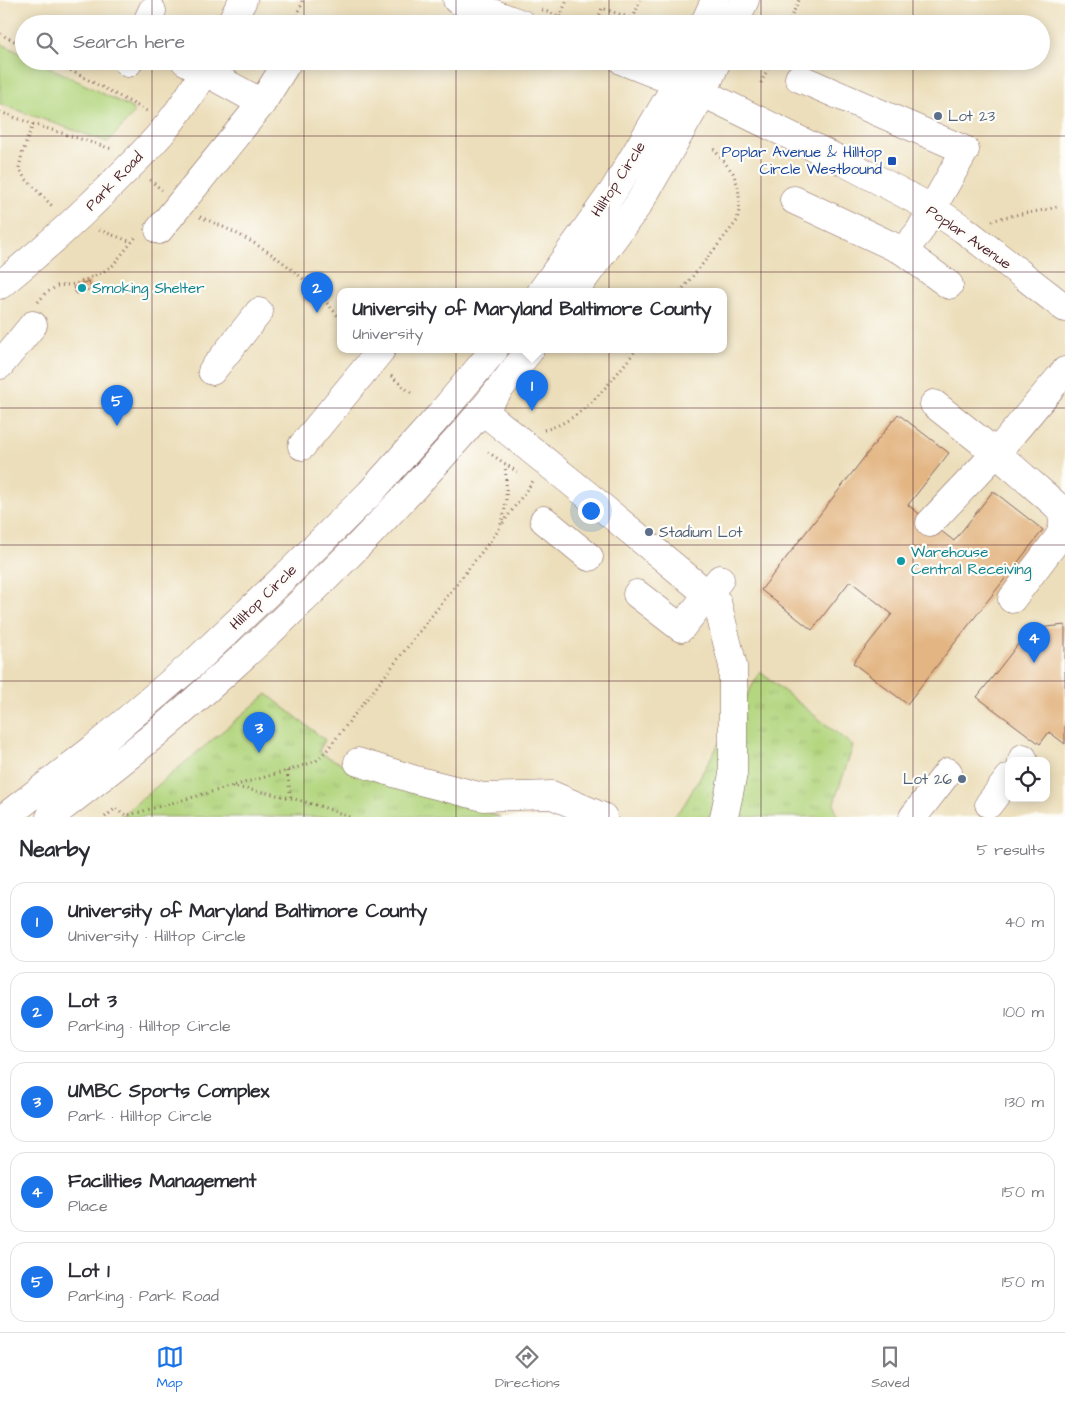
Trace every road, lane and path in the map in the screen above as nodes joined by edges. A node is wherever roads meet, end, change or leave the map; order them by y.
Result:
1 (243, 0) edge
2 (302, 0) edge
3 (457, 0) edge
4 (566, 0) edge
5 (640, 0) edge
6 (715, 0) edge
7 (744, 0) edge
8 (799, 0) edge
9 (235, 15) edge
10 (296, 15) edge
11 (528, 15) edge
12 (560, 15) edge
13 (599, 15) edge
14 (622, 15) edge
15 (634, 15) edge
16 (708, 15) edge
17 (738, 15) edge
18 (792, 15) edge
19 (0, 34) edge
20 (15, 42) edge
21 (69, 70) edge
22 (197, 70) edge
23 (208, 70) edge
24 (282, 70) edge
25 (713, 70) edge
26 (767, 70) edge
27 (683, 72) edge
28 (799, 78) dead end
29 (761, 83) dead end
30 (703, 93) junction
31 (262, 103) junction
32 (147, 111) dead end
33 (0, 112) edge
34 (33, 124) junction
35 (714, 149) dead end
36 (113, 150) dead end
37 (153, 182) dead end
38 (159, 186) dead end
39 (794, 200) dead end
40 (1060, 206) dead end
41 (55, 209) dead end
42 (933, 209) junction
43 (196, 215) dead end
44 (1002, 218) dead end
45 (94, 228) dead end
46 (149, 232) joint
47 (132, 242) junction
48 (903, 252) junction
49 (0, 285) edge
50 (950, 285) dead end
51 (544, 288) edge
52 (577, 288) edge
53 (683, 288) edge
54 (1065, 308) edge
55 (259, 312) dead end
56 (337, 315) edge
57 (34, 316) joint
58 (379, 353) edge
59 (492, 353) edge
60 (528, 353) edge
61 (634, 353) edge
62 (0, 365) edge
63 (212, 371) dead end
64 (1065, 371) edge
65 (934, 404) dead end
66 (482, 410) junction
67 (540, 431) dead end
68 (302, 446) dead end
69 (996, 453) junction
70 (506, 465) dead end
71 (533, 481) dead end
72 (544, 520) dead end
73 (930, 523) dead end
74 (498, 531) junction
75 (588, 557) dead end
76 (714, 587) junction
77 (637, 594) dead end
78 (1012, 599) dead end
79 (358, 762) dead end
80 (287, 771) junction
81 (948, 772) dead end
82 (1005, 783) edge
83 (229, 787) junction
84 (291, 798) junction
85 (989, 804) dead end
86 (6, 817) edge
87 (50, 817) edge
88 (105, 817) edge
89 (348, 817) edge
90 (603, 817) edge
91 (724, 817) edge
92 (913, 817) edge

1 - 9 street
2 - 10 path
3 - 11 street
4 - 12 path
5 - 15 path
6 - 16 street
7 - 17 street
8 - 18 path
13 - 14 path
19 - 20 path
21 - 32 path
22 - 49 street, Park Road
23 - 31 street
24 - 31 street
25 - 30 street, Hilltop Circle
26 - 29 path
27 - 30 street, Poplar Avenue
27 - 51 street, Hilltop Circle
28 - 42 street
30 - 42 street, Poplar Avenue
30 - 52 street, Hilltop Circle
31 - 46 street
33 - 34 path
34 - 36 path
34 - 41 path
35 - 53 path
37 - 38 path
39 - 48 street
40 - 44 path
42 - 48 street
42 - 54 street, Poplar Avenue
43 - 56 path
45 - 47 path
46 - 47 path
47 - 57 path
48 - 50 street
55 - 63 street
57 - 62 street
58 - 68 street
59 - 86 street, Hilltop Circle
60 - 66 street, Hilltop Circle
61 - 67 path
64 - 69 street
65 - 69 street
66 - 76 street
66 - 87 street, Hilltop Circle
69 - 73 street
69 - 78 street
70 - 74 path
71 - 74 path
72 - 75 street
74 - 80 path
76 - 77 street
76 - 91 street
79 - 90 street
80 - 83 path
80 - 84 path
81 - 92 street
82 - 85 street
83 - 84 path
83 - 88 path
84 - 89 path

